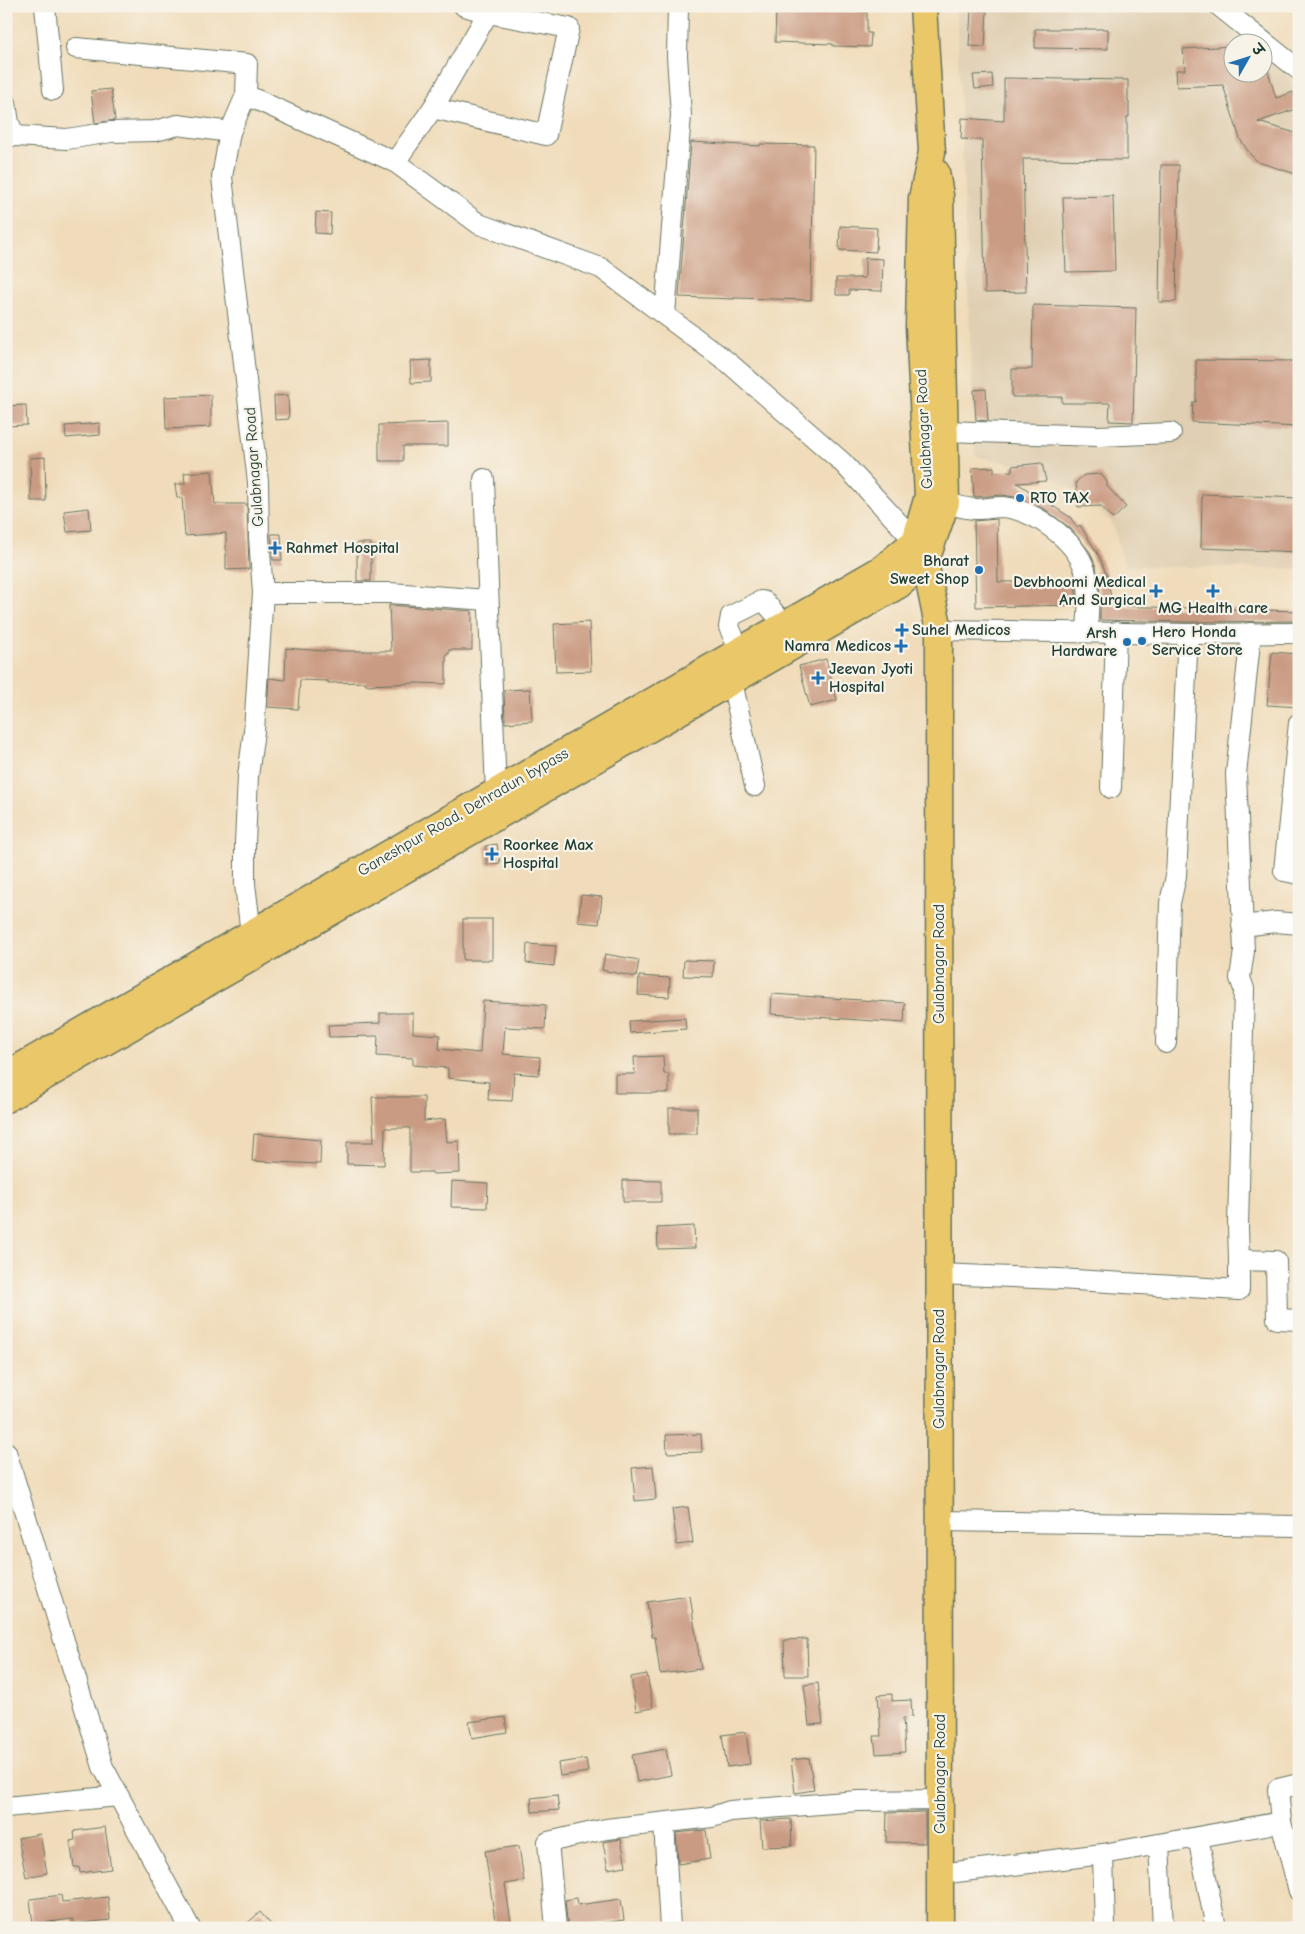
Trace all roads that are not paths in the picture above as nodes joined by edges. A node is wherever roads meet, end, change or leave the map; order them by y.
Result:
1 (45, 6) edge
2 (464, 6) edge
3 (678, 6) edge
4 (924, 6) edge
5 (1219, 6) edge
6 (488, 13) junction
7 (76, 48) dead end
8 (1299, 70) edge
9 (53, 90) dead end
10 (246, 95) junction
11 (6, 103) edge
12 (433, 108) junction
13 (230, 132) junction
14 (932, 152) junction
15 (395, 162) junction
16 (665, 315) junction
17 (944, 431) junction
18 (1171, 433) dead end
19 (484, 479) dead end
20 (946, 503) junction
21 (920, 552) junction
22 (263, 593) junction
23 (488, 600) junction
24 (785, 625) junction
25 (939, 630) junction
26 (1087, 631) junction
27 (1116, 632) junction
28 (1251, 633) junction
29 (1299, 633) edge
30 (1188, 634) junction
31 (740, 651) junction
32 (732, 682) junction
33 (1299, 723) edge
34 (755, 786) dead end
35 (1111, 788) dead end
36 (496, 793) junction
37 (1299, 874) edge
38 (1299, 924) edge
39 (1242, 926) junction
40 (251, 934) junction
41 (1166, 1043) dead end
42 (6, 1075) edge
43 (6, 1099) edge
44 (1239, 1260) junction
45 (939, 1274) junction
46 (1299, 1320) edge
47 (6, 1452) edge
48 (939, 1522) junction
49 (1299, 1526) edge
50 (1299, 1784) edge
51 (118, 1796) junction
52 (940, 1800) junction
53 (6, 1807) edge
54 (664, 1822) junction
55 (1281, 1822) junction
56 (1198, 1837) junction
57 (1160, 1844) junction
58 (1103, 1854) junction
59 (940, 1874) junction
60 (1299, 1891) edge
61 (190, 1928) edge
62 (556, 1928) edge
63 (670, 1928) edge
64 (940, 1928) edge
65 (1105, 1928) edge
66 (1163, 1928) edge
67 (1216, 1928) edge

1 - 9 street
2 - 6 street
3 - 16 street
4 - 14 main road, Gulabnagar Road
5 - 8 street
6 - 12 street
6 - 12 street
7 - 10 street, Gulabnagar Road
10 - 13 street, Gulabnagar Road
10 - 15 street
11 - 13 street
12 - 15 street
13 - 22 street, Gulabnagar Road
14 - 17 main road
14 - 21 main road, Gulabnagar Road
15 - 16 street
16 - 21 street
17 - 18 street
17 - 20 main road
19 - 23 street
20 - 21 main road
20 - 26 street
21 - 24 main road, Ganeshpur Road, Dehradun bypass
21 - 25 main road, Gulabnagar Road
21 - 32 main road
22 - 23 street
22 - 40 street, Gulabnagar Road
23 - 36 street
24 - 31 main road, Ganeshpur Road, Dehradun bypass
24 - 31 street
25 - 26 street
25 - 45 main road, Gulabnagar Road
26 - 27 street
27 - 30 street
27 - 35 street
28 - 29 street
28 - 30 street
28 - 39 street
30 - 41 street
31 - 36 main road, Ganeshpur Road, Dehradun bypass
32 - 34 street
32 - 43 main road
33 - 37 street
36 - 40 main road, Ganeshpur Road, Dehradun bypass
38 - 39 street
39 - 44 street
40 - 42 main road, Ganeshpur Road, Dehradun bypass
44 - 45 street
44 - 46 street
45 - 48 main road, Gulabnagar Road
47 - 51 street
48 - 49 street
48 - 52 main road, Gulabnagar Road
50 - 55 street
51 - 53 street
51 - 61 street
52 - 54 street
52 - 59 main road, Gulabnagar Road
54 - 62 street
54 - 63 street
55 - 56 street
55 - 60 street
56 - 57 street
56 - 67 street
57 - 58 street
57 - 66 street
58 - 59 street
58 - 65 street
59 - 64 main road, Gulabnagar Road

